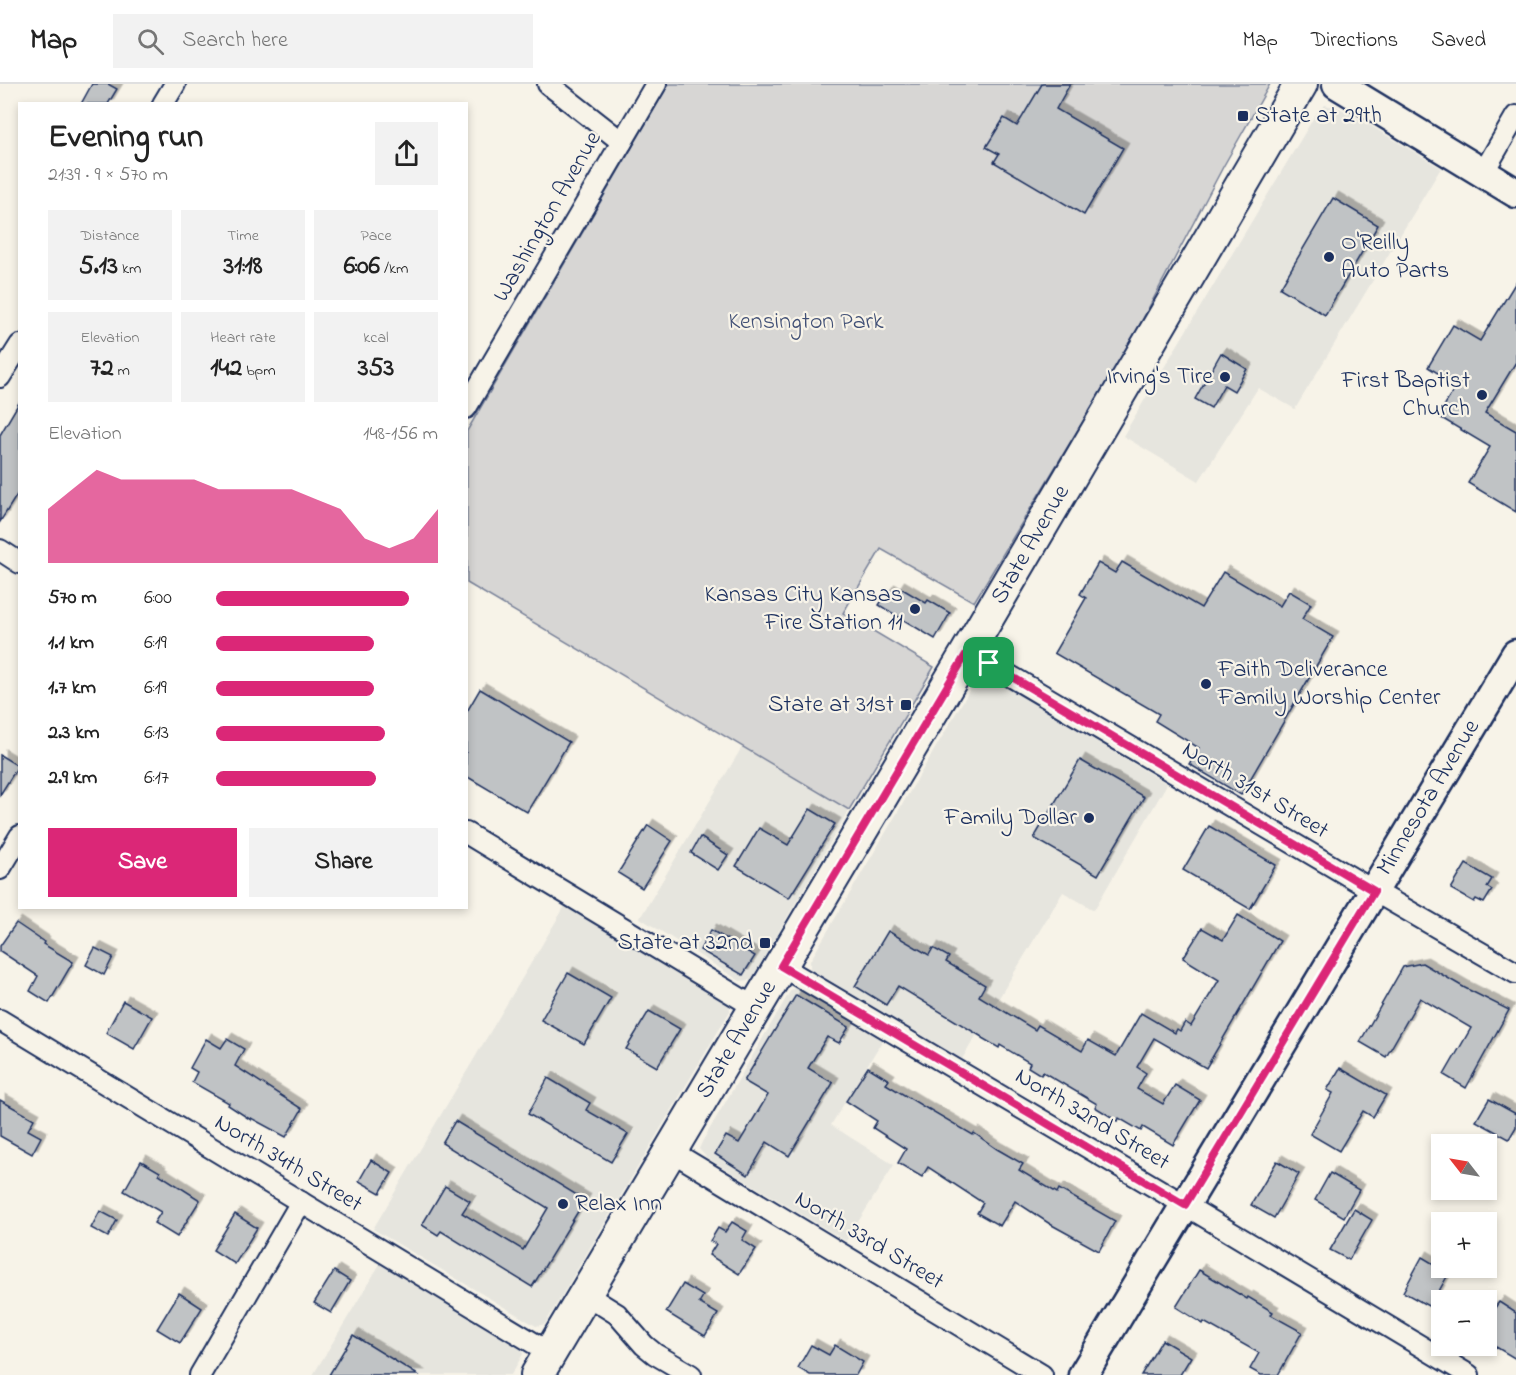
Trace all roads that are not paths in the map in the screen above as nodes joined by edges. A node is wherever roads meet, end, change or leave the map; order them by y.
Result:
1 (175, 84) edge
2 (548, 84) edge
3 (656, 84) edge
4 (1301, 84) edge
5 (1337, 84) edge
6 (164, 102) edge
7 (1516, 116) edge
8 (622, 142) junction
9 (1483, 173) junction
10 (1516, 193) edge
11 (18, 348) edge
12 (0, 377) edge
13 (468, 405) edge
14 (0, 550) edge
15 (18, 561) edge
16 (968, 651) junction
17 (1516, 654) edge
18 (468, 834) edge
19 (18, 839) edge
20 (0, 869) edge
21 (1374, 891) junction
22 (781, 966) junction
23 (1516, 973) edge
24 (756, 1008) junction
25 (0, 1020) edge
26 (671, 1150) junction
27 (301, 1202) junction
28 (1185, 1205) junction
29 (585, 1294) junction
30 (544, 1364) edge
31 (200, 1375) edge
32 (691, 1375) edge
33 (1042, 1375) edge
34 (1083, 1375) edge
35 (1469, 1375) edge

1 - 6 street
2 - 8 street
3 - 8 street, Washington Avenue
4 - 16 main road, State Avenue
5 - 9 main road
7 - 9 street
8 - 13 street, Washington Avenue
9 - 10 main road
11 - 12 street
14 - 15 street
16 - 21 street, North 31st Street
16 - 22 main road, State Avenue
17 - 21 main road, Minnesota Avenue
18 - 24 street
19 - 20 street
21 - 23 street, North 31st Street
21 - 28 main road, Minnesota Avenue
22 - 24 main road, State Avenue
22 - 28 street, North 32nd Street
24 - 26 main road, State Avenue
25 - 27 street, North 34th Street
26 - 29 main road, State Avenue
26 - 33 street, North 33rd Street
27 - 30 street, North 34th Street
27 - 31 street
28 - 34 main road, Minnesota Avenue
28 - 35 street, North 32nd Street
29 - 30 main road, State Avenue
29 - 32 street

